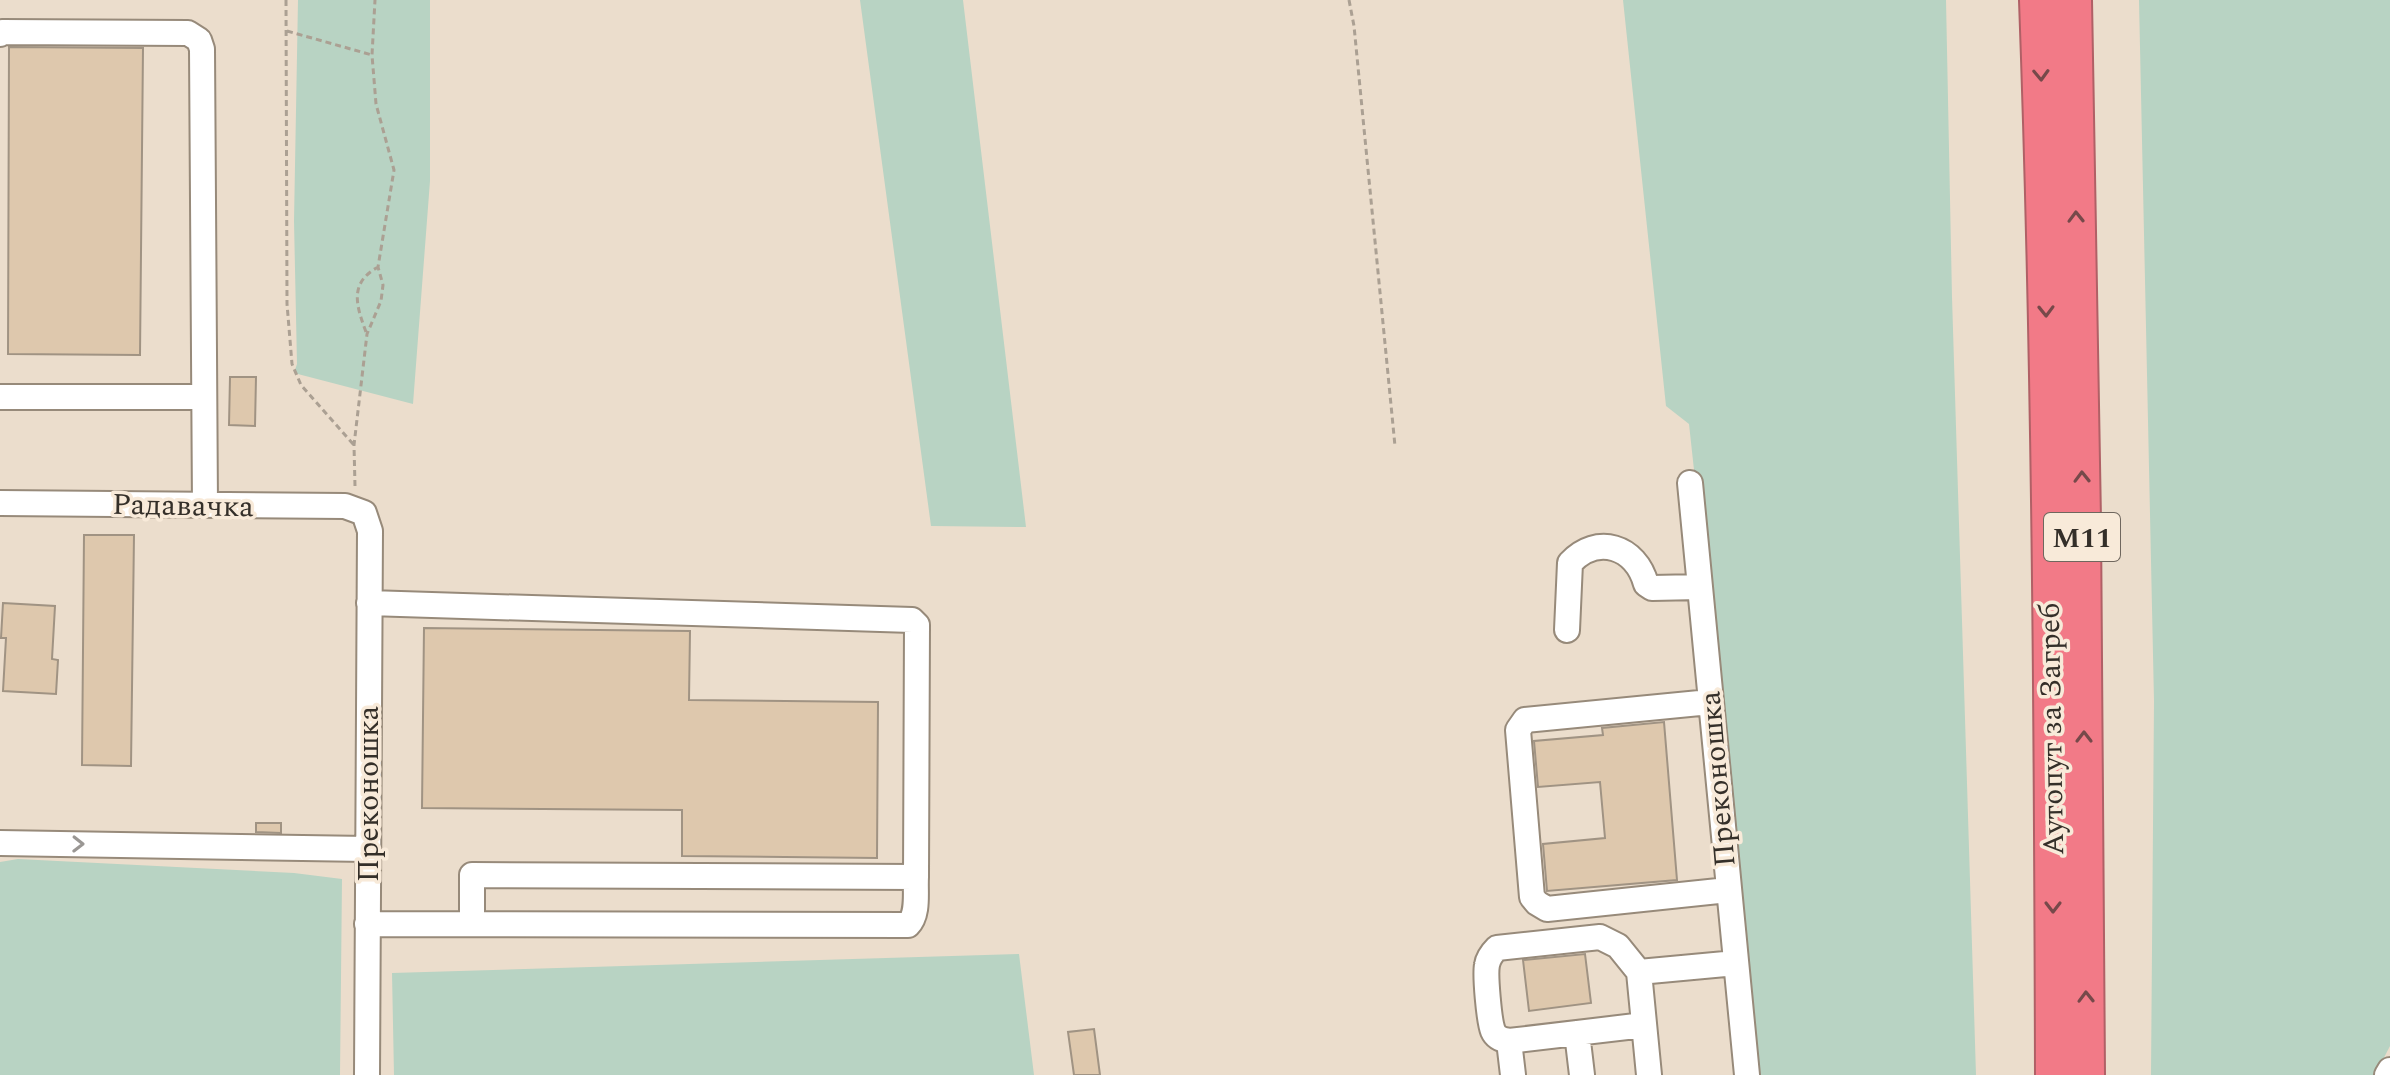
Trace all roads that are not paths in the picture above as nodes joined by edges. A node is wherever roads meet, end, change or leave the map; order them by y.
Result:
1 (2038, 0) edge
2 (2073, 0) edge
3 (0, 34) edge
4 (0, 397) edge
5 (204, 397) junction
6 (1690, 483) dead end
7 (0, 503) edge
8 (205, 505) junction
9 (360, 512) joint
10 (1699, 587) junction
11 (369, 603) junction
12 (1567, 630) dead end
13 (1710, 702) junction
14 (0, 843) edge
15 (367, 849) junction
16 (916, 877) junction
17 (1728, 890) junction
18 (367, 924) junction
19 (472, 924) junction
20 (1736, 963) junction
21 (1639, 972) junction
22 (1644, 1025) junction
23 (1577, 1033) junction
24 (1509, 1041) junction
25 (367, 1075) edge
26 (1513, 1075) edge
27 (1582, 1075) edge
28 (1649, 1075) edge
29 (1747, 1075) edge
30 (2054, 1075) edge
31 (2086, 1075) edge

1 -> 30 highway, Аутопут за Загреб / M11
31 -> 2 highway, Аутопут за Загреб / M11
3 - 5 street
4 - 5 street
5 - 8 street
6 - 10 street, Преконошка
7 - 8 street, Радавачка
8 - 9 street, Радавачка
9 - 11 street, Преконошка
10 - 12 street
10 - 13 street, Преконошка
11 - 15 street, Преконошка
11 - 16 street
13 - 17 street, Преконошка
13 - 17 street
14 -> 15 street
15 - 18 street, Преконошка
16 - 19 street
16 - 19 street
17 - 20 street, Преконошка
18 - 19 street
18 - 25 street, Преконошка
20 - 21 street
20 - 29 street, Преконошка
21 - 22 street
21 - 24 street
22 - 23 street
22 - 28 street
23 - 24 street
23 - 27 street
24 - 26 street

